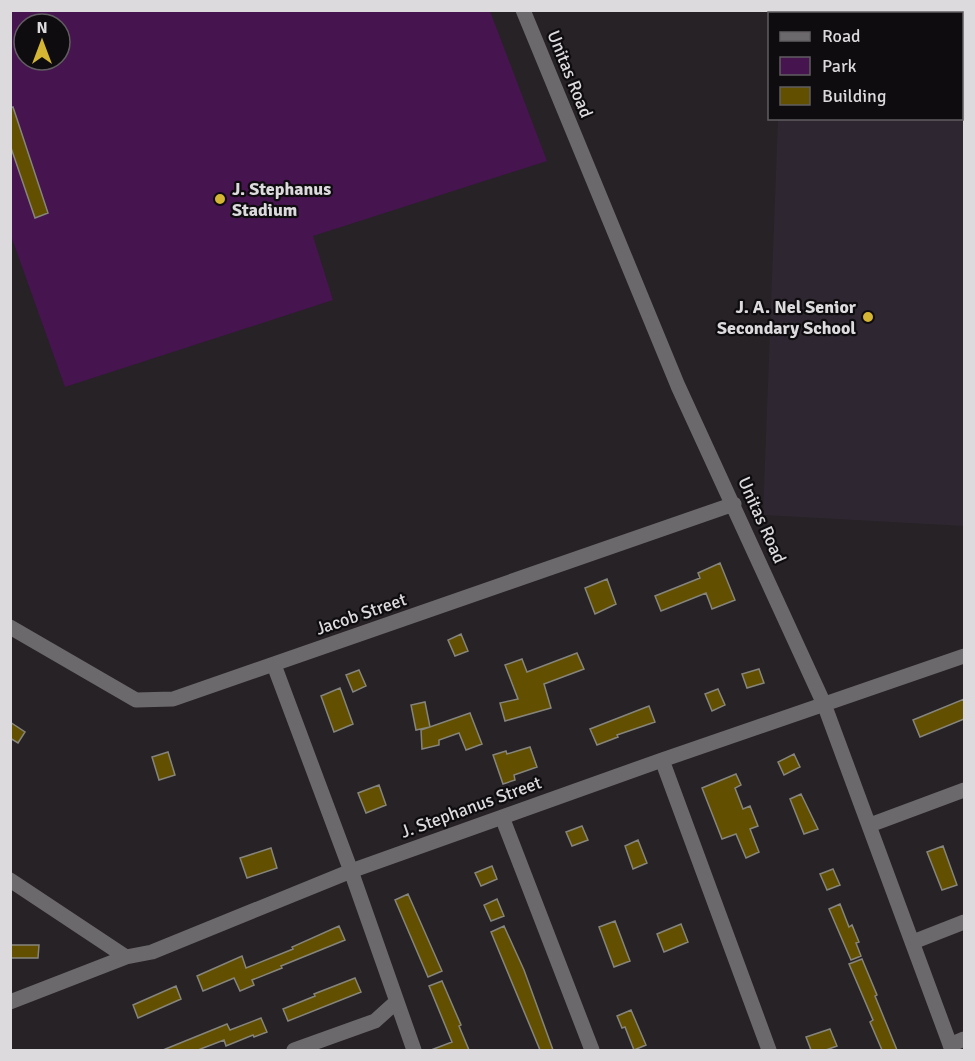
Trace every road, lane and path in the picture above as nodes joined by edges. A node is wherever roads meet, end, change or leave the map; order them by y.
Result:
1 (523, 10) edge
2 (734, 504) junction
3 (10, 627) edge
4 (964, 656) edge
5 (274, 665) junction
6 (824, 704) junction
7 (662, 760) junction
8 (964, 790) edge
9 (502, 817) junction
10 (870, 825) junction
11 (351, 871) junction
12 (10, 880) edge
13 (964, 922) edge
14 (913, 942) junction
15 (126, 957) junction
16 (10, 1002) edge
17 (396, 1002) junction
18 (956, 1045) edge
19 (294, 1050) edge
20 (414, 1050) edge
21 (592, 1050) edge
22 (769, 1050) edge

1 - 2 street, Unitas Road
2 - 5 street, Jacob Street
2 - 6 street, Unitas Road
3 - 5 street, Jacob Street
4 - 6 street, J. Stephanus Street
5 - 11 street
6 - 7 street, J. Stephanus Street
6 - 10 street, Unitas Road
7 - 9 street, J. Stephanus Street
7 - 22 street
8 - 10 street
9 - 11 street, J. Stephanus Street
9 - 21 street
10 - 14 street, Unitas Road
11 - 15 street, J. Stephanus Street
11 - 17 street
12 - 15 street
13 - 14 street
14 - 18 street, Unitas Road
15 - 16 street, J. Stephanus Street
17 - 19 street
17 - 20 street

